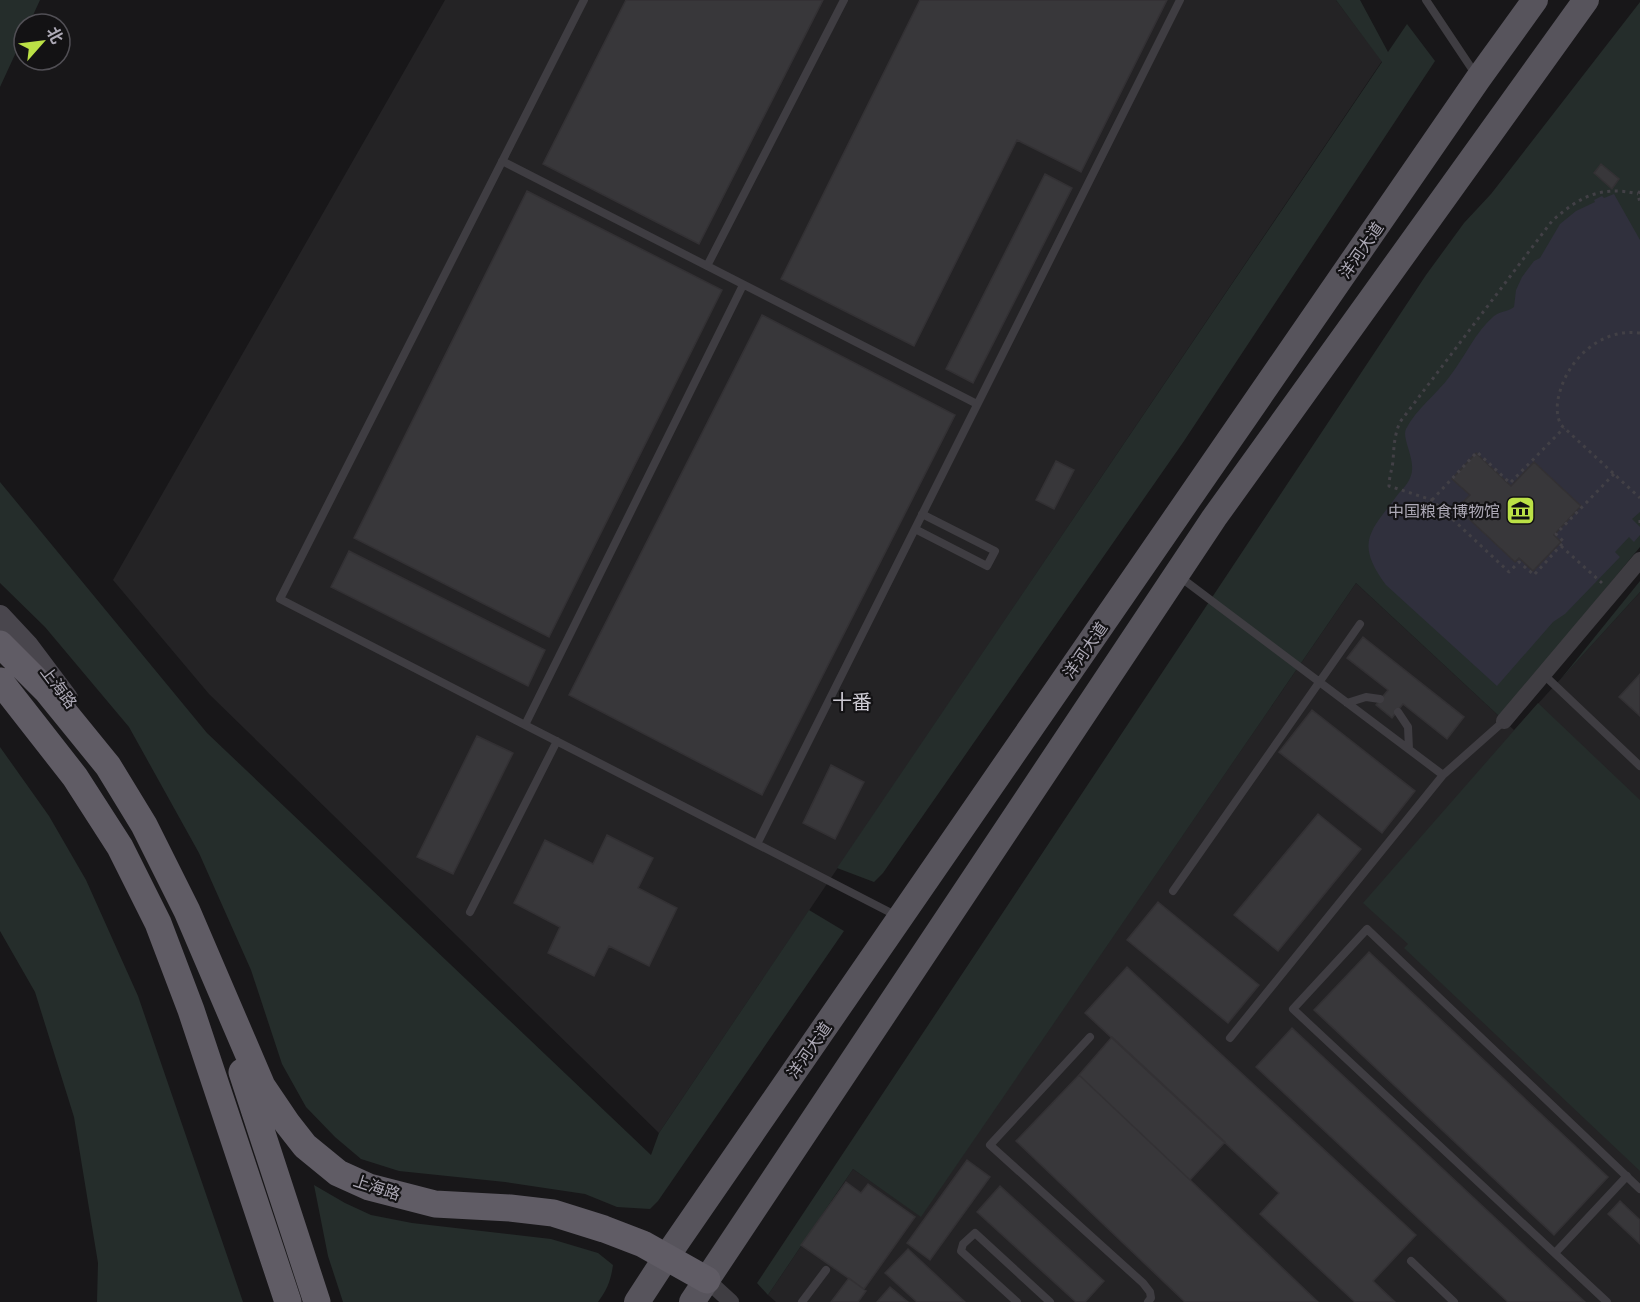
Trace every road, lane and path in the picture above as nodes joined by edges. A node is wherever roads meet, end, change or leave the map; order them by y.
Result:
1 (584, 0) edge
2 (844, 0) edge
3 (1180, 0) edge
4 (1426, 0) edge
5 (1535, 0) edge
6 (1586, 0) edge
7 (1478, 79) junction
8 (502, 161) junction
9 (1639, 192) edge
10 (1640, 203) edge
11 (707, 266) junction
12 (743, 285) junction
13 (1640, 333) edge
14 (977, 404) junction
15 (1564, 428) junction
16 (1614, 474) junction
17 (1640, 498) edge
18 (1432, 500) junction
19 (922, 514) junction
20 (915, 529) junction
21 (1561, 546) junction
22 (1640, 560) edge
23 (1177, 574) junction
24 (1603, 583) dead end
25 (0, 616) edge
26 (1360, 624) dead end
27 (0, 644) edge
28 (1543, 674) junction
29 (0, 681) edge
30 (1319, 681) junction
31 (0, 693) edge
32 (1380, 699) dead end
33 (1347, 703) junction
34 (1398, 712) dead end
35 (1503, 721) joint
36 (525, 725) junction
37 (556, 741) junction
38 (1409, 749) junction
39 (108, 766) junction
40 (1640, 766) edge
41 (1443, 775) junction
42 (75, 777) junction
43 (756, 844) junction
44 (1173, 891) dead end
45 (187, 911) junction
46 (470, 912) dead end
47 (900, 917) junction
48 (1090, 1037) dead end
49 (1230, 1038) dead end
50 (1627, 1176) junction
51 (1640, 1189) edge
52 (1555, 1253) junction
53 (667, 1256) junction
54 (1411, 1261) dead end
55 (826, 1269) dead end
56 (707, 1280) junction
57 (288, 1302) edge
58 (317, 1302) edge
59 (637, 1302) edge
60 (692, 1302) edge
61 (730, 1302) edge
62 (802, 1302) edge
63 (1017, 1302) edge
64 (1050, 1302) edge
65 (1148, 1302) edge
66 (1454, 1302) edge
67 (1607, 1302) edge

1 - 8 lane
2 - 11 lane
3 - 14 lane
4 - 7 lane
5 - 7 main road, 洋河大道
6 - 23 main road, 洋河大道
7 - 47 main road, 洋河大道
8 - 11 lane
8 - 36 lane
9 - 10 path
9 - 18 path
11 - 12 lane
12 - 14 lane
12 - 36 lane
13 - 15 path
14 - 19 lane
15 - 16 path
15 - 18 path
16 - 17 path
16 - 21 path
18 - 21 path
19 - 20 lane
19 - 20 lane
20 - 43 lane
21 - 24 path
22 - 28 street
23 - 30 lane
23 - 56 main road, 洋河大道
25 - 39 main road, 上海路
26 - 30 lane
27 - 39 highway, 上海路
28 - 35 street
28 - 40 lane
29 - 42 highway
30 - 33 lane
30 - 44 lane
31 - 42 main road
32 - 33 lane
33 - 38 lane
34 - 38 lane
35 - 41 lane
36 - 37 lane
37 - 43 lane
37 - 46 lane
38 - 41 lane
39 - 45 highway, 上海路
41 - 49 lane
42 - 57 highway
43 - 47 lane
45 - 53 highway, 上海路
45 - 58 highway, 上海路
47 - 53 main road, 洋河大道
48 - 65 lane
50 - 51 lane
50 - 52 lane
50 - 52 lane
52 - 67 lane
53 - 56 highway, 上海路
53 - 59 main road, 洋河大道
54 - 66 lane
55 - 62 lane
56 - 60 main road, 洋河大道
56 - 61 street
63 - 64 lane

